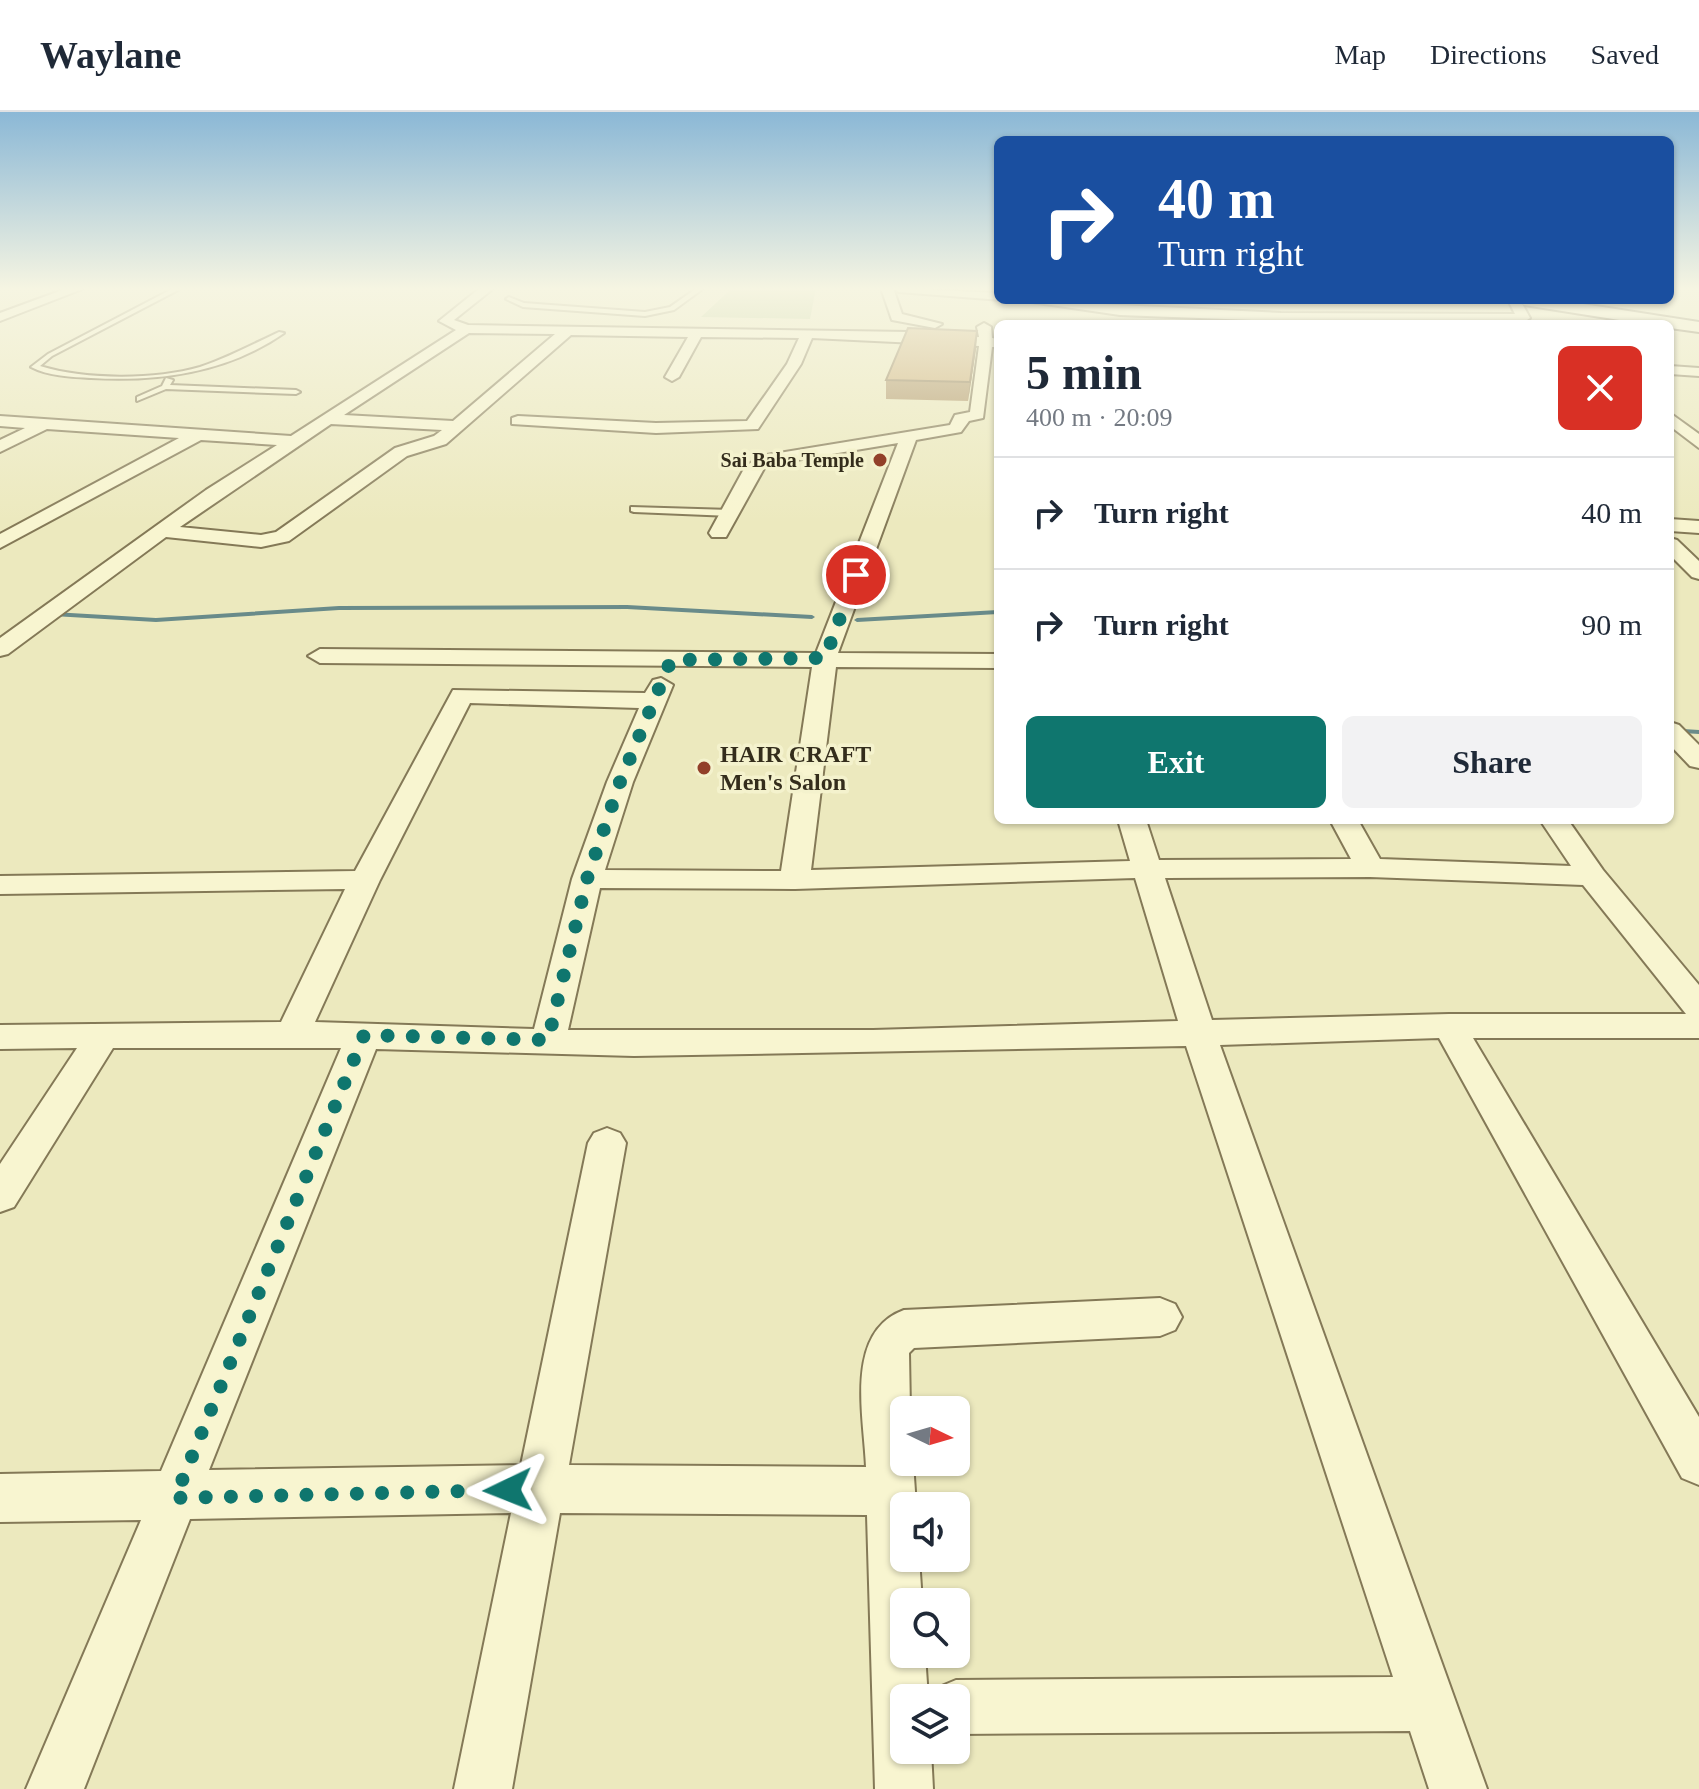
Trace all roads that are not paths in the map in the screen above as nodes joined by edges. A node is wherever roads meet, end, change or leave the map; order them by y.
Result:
1 (36, 366) edge
2 (212, 366) edge
3 (409, 366) edge
4 (526, 366) edge
5 (678, 366) edge
6 (792, 366) edge
7 (986, 366) edge
8 (1674, 370) edge
9 (1699, 372) edge
10 (672, 377) dead end
11 (169, 378) junction
12 (165, 387) junction
13 (296, 392) dead end
14 (140, 399) dead end
15 (329, 419) junction
16 (0, 421) edge
17 (518, 421) dead end
18 (1674, 421) edge
19 (44, 424) junction
20 (456, 426) junction
21 (199, 434) junction
22 (909, 436) junction
23 (296, 441) junction
24 (1699, 443) edge
25 (0, 447) edge
26 (634, 509) dead end
27 (729, 513) junction
28 (1674, 525) edge
29 (1699, 527) edge
30 (165, 531) junction
31 (719, 533) dead end
32 (0, 542) edge
33 (1674, 548) edge
34 (1699, 573) edge
35 (38, 619) junction
36 (0, 620) edge
37 (0, 649) edge
38 (320, 656) dead end
39 (825, 658) junction
40 (671, 660) junction
41 (994, 661) edge
42 (654, 701) junction
43 (1674, 734) edge
44 (1699, 760) edge
45 (1133, 824) edge
46 (1346, 824) edge
47 (1557, 824) edge
48 (1370, 868) junction
49 (1148, 869) junction
50 (1592, 876) junction
51 (587, 879) junction
52 (365, 880) junction
53 (795, 880) junction
54 (0, 885) edge
55 (1699, 1007) edge
56 (1449, 1026) junction
57 (1699, 1026) edge
58 (1198, 1031) junction
59 (292, 1034) junction
60 (104, 1035) junction
61 (364, 1035) junction
62 (0, 1037) edge
63 (548, 1040) junction
64 (607, 1143) dead end
65 (0, 1196) edge
66 (1160, 1317) dead end
67 (1699, 1462) edge
68 (539, 1489) junction
69 (889, 1491) junction
70 (0, 1498) edge
71 (175, 1498) junction
72 (901, 1684) edge
73 (1429, 1704) junction
74 (970, 1707) edge
75 (903, 1764) edge
76 (55, 1789) edge
77 (483, 1789) edge
78 (904, 1789) edge
79 (1458, 1789) edge

1 - 11 lane
2 - 11 lane
3 - 15 street
4 - 20 street
5 - 10 street
6 - 17 street
7 - 22 street
8 - 9 street
11 - 12 lane
12 - 13 lane
12 - 14 lane
15 - 20 street
15 - 23 street
16 - 19 street
18 - 24 street
19 - 21 street
19 - 25 street
20 - 30 street
21 - 23 street
21 - 32 street
22 - 27 street
22 - 39 street
23 - 30 street
26 - 27 lane
27 - 31 street
28 - 29 street
30 - 35 street
33 - 34 street
35 - 36 street
35 - 37 street
38 - 40 street
39 - 40 street
39 - 41 street
39 - 53 street
40 - 42 street
42 - 51 street
42 - 52 street
43 - 44 street
45 - 49 street
46 - 48 street
47 - 50 street
48 - 49 street
48 - 50 street
49 - 53 street
49 - 58 street
50 - 55 street
51 - 53 street
51 - 63 street
52 - 54 street
52 - 59 street
56 - 57 street
56 - 58 street
56 - 67 street
58 - 63 street
58 - 73 street
59 - 60 street
59 - 61 street
60 - 62 street
60 - 65 street
61 - 63 street
61 - 71 street
64 - 68 street
66 - 69 street
68 - 69 street
68 - 71 street
68 - 77 street
69 - 72 street
70 - 71 street
71 - 76 street
73 - 74 street
73 - 79 street
75 - 78 street

